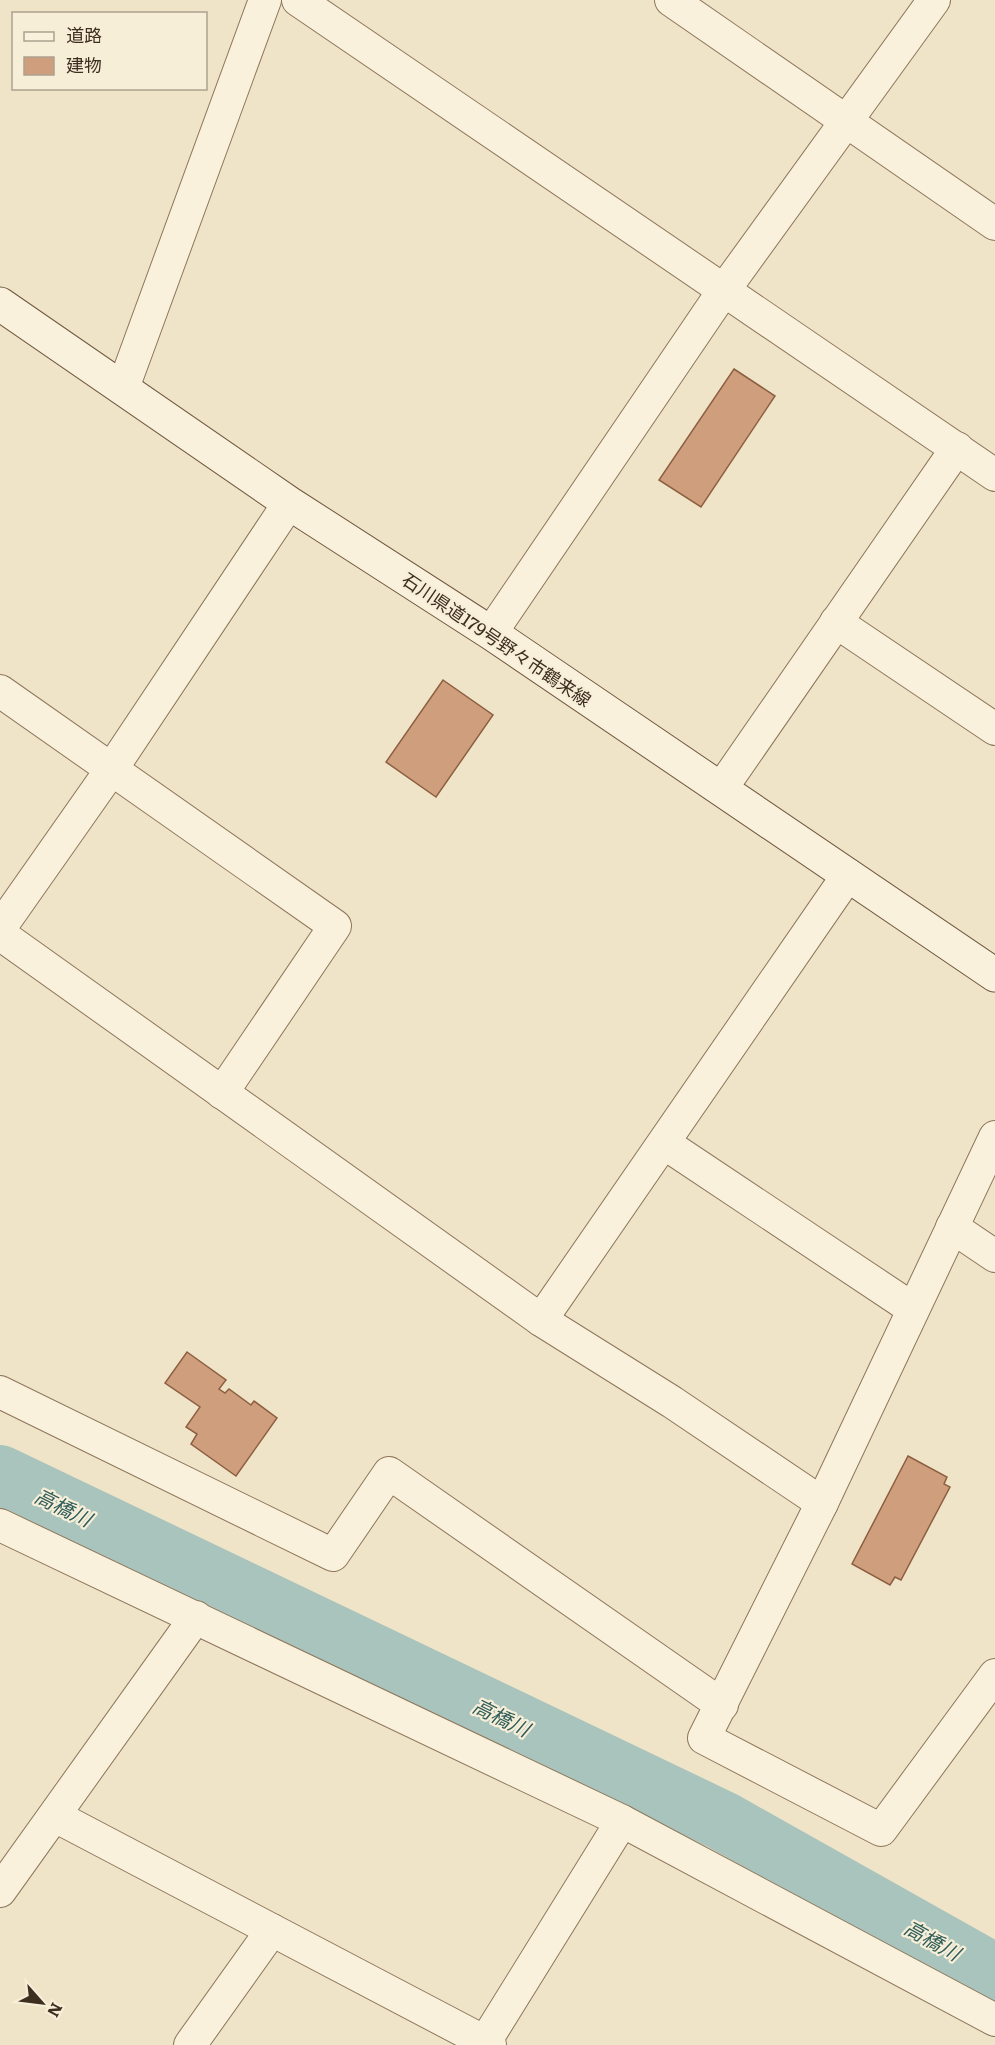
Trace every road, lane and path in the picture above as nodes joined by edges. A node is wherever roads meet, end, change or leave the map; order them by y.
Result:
1 (265, 0) edge
2 (298, 0) edge
3 (671, 0) edge
4 (934, 0) edge
5 (846, 122) junction
6 (995, 224) edge
7 (724, 290) junction
8 (0, 304) edge
9 (123, 388) junction
10 (957, 448) junction
11 (995, 475) edge
12 (289, 503) junction
13 (836, 622) junction
14 (490, 633) junction
15 (0, 691) edge
16 (995, 729) edge
17 (111, 770) junction
18 (721, 789) junction
19 (848, 875) junction
20 (0, 928) edge
21 (0, 934) edge
22 (995, 975) edge
23 (222, 1093) junction
24 (995, 1137) edge
25 (664, 1143) junction
26 (952, 1227) junction
27 (995, 1256) edge
28 (913, 1309) junction
29 (541, 1320) junction
30 (0, 1392) edge
31 (822, 1503) junction
32 (2, 1531) edge
33 (196, 1617) junction
34 (995, 1675) edge
35 (722, 1705) junction
36 (54, 1816) junction
37 (622, 1821) junction
38 (0, 1892) edge
39 (272, 1930) junction
40 (995, 2020) edge
41 (488, 2044) edge
42 (190, 2045) edge

1 - 9 street
2 - 7 street
3 - 5 street
4 - 5 street
5 - 6 street
5 - 7 street
7 - 10 street
7 - 14 street
8 - 9 main road, 石川県道179号野々市鶴来線
9 - 12 main road, 石川県道179号野々市鶴来線
10 - 11 street
10 - 13 street
12 - 14 main road, 石川県道179号野々市鶴来線
12 - 17 street
13 - 16 street
13 - 18 street
14 - 18 main road, 石川県道179号野々市鶴来線
15 - 17 street
17 - 20 street
17 - 23 street
18 - 19 main road, 石川県道179号野々市鶴来線
19 - 22 main road, 石川県道179号野々市鶴来線
19 - 25 street
21 - 23 street
23 - 29 street
24 - 26 street
25 - 28 street
25 - 29 street
26 - 27 street
26 - 28 street
28 - 31 street
29 - 31 street
30 - 35 street
31 - 35 street
32 - 33 street
33 - 36 street
33 - 37 street
34 - 35 street
36 - 38 street
36 - 39 street
37 - 40 street
37 - 41 street
39 - 41 street
39 - 42 street

